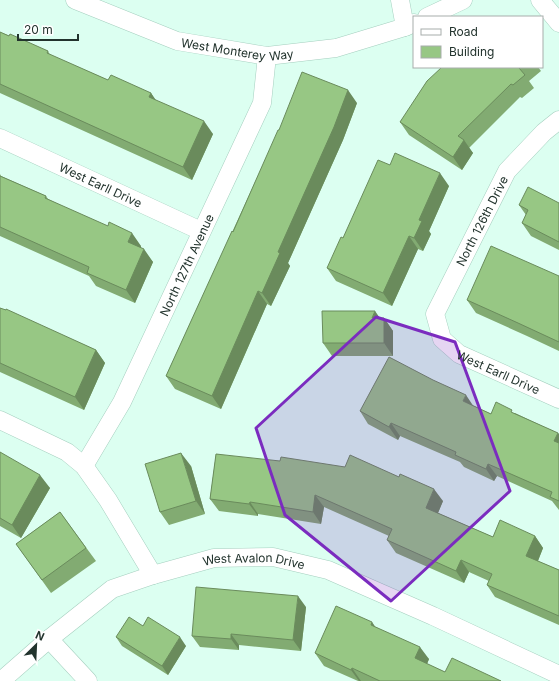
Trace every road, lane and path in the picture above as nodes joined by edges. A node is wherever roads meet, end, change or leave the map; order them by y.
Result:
1 (400, 0) edge
2 (463, 0) edge
3 (540, 0) edge
4 (84, 2) edge
5 (429, 16) edge
6 (559, 23) edge
7 (409, 25) edge
8 (266, 56) junction
9 (559, 120) edge
10 (0, 138) edge
11 (201, 231) junction
12 (442, 339) joint
13 (559, 400) edge
14 (0, 420) edge
15 (84, 466) junction
16 (153, 575) junction
17 (49, 639) junction
18 (559, 674) edge
19 (1, 681) edge
20 (88, 681) edge

1 - 7 street
2 - 5 street
3 - 6 street
4 - 8 street, West Monterey Way
7 - 8 street, West Monterey Way
8 - 11 street, North 127th Avenue
9 - 12 street, North 126th Drive
10 - 11 street, West Earll Drive
11 - 15 street, North 127th Avenue
12 - 13 street, West Earll Drive
14 - 15 street
15 - 16 street
16 - 17 street
16 - 18 street, West Avalon Drive
17 - 19 street
17 - 20 street

